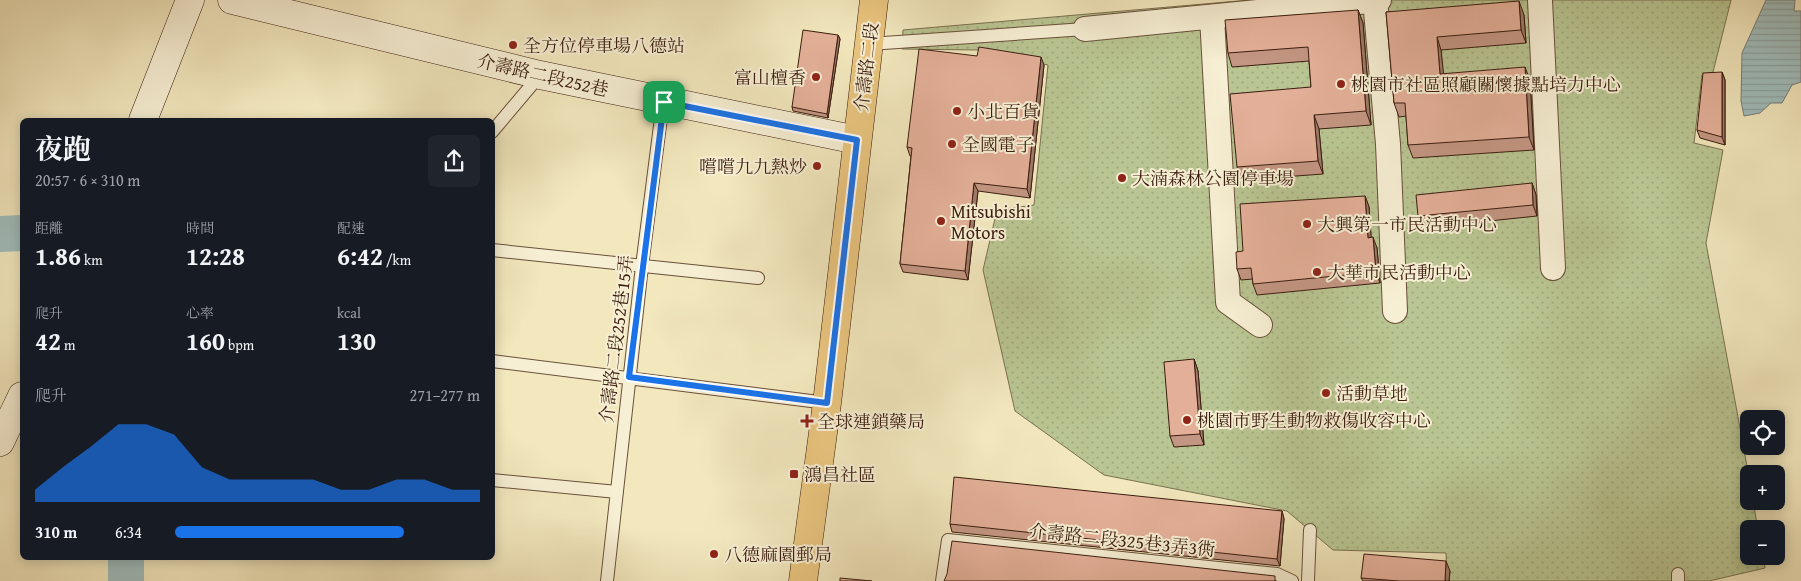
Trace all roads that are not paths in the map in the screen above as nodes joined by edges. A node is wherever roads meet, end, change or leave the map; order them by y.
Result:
1 (190, 0) edge
2 (232, 0) edge
3 (874, 0) edge
4 (1375, 0) edge
5 (1379, 0) edge
6 (1540, 0) edge
7 (1212, 17) junction
8 (1085, 29) joint
9 (869, 44) junction
10 (540, 75) junction
11 (664, 102) junction
12 (144, 118) edge
13 (495, 128) edge
14 (857, 140) junction
15 (495, 250) edge
16 (642, 266) junction
17 (1553, 268) dead end
18 (758, 278) dead end
19 (1395, 311) dead end
20 (1260, 325) dead end
21 (495, 361) edge
22 (629, 377) junction
23 (20, 400) edge
24 (827, 403) junction
25 (0, 442) edge
26 (495, 480) edge
27 (617, 492) junction
28 (1310, 530) dead end
29 (607, 581) edge
30 (803, 581) edge
31 (942, 581) edge
32 (1292, 581) edge
33 (1308, 581) edge

1 - 12 street
2 - 10 street, 介壽路二段252巷
3 - 9 main road, 介壽路二段
4 - 5 street
4 - 7 street
4 - 19 street
6 - 17 street
7 - 8 street
7 - 20 street
8 - 9 lane
9 - 14 main road, 介壽路二段
10 - 11 street, 介壽路二段252巷
10 - 13 lane
11 - 14 street, 介壽路二段252巷
11 - 16 lane, 介壽路二段252巷15弄
14 - 24 main road, 介壽路二段
15 - 16 lane
16 - 18 lane
16 - 22 lane, 介壽路二段252巷15弄
21 - 22 lane
22 - 24 lane
22 - 27 lane, 介壽路二段252巷15弄
23 - 25 street
24 - 30 main road, 介壽路二段
26 - 27 lane
27 - 29 lane, 介壽路二段252巷15弄
28 - 33 lane
31 - 32 lane, 介壽路二段325巷3弄3衖

